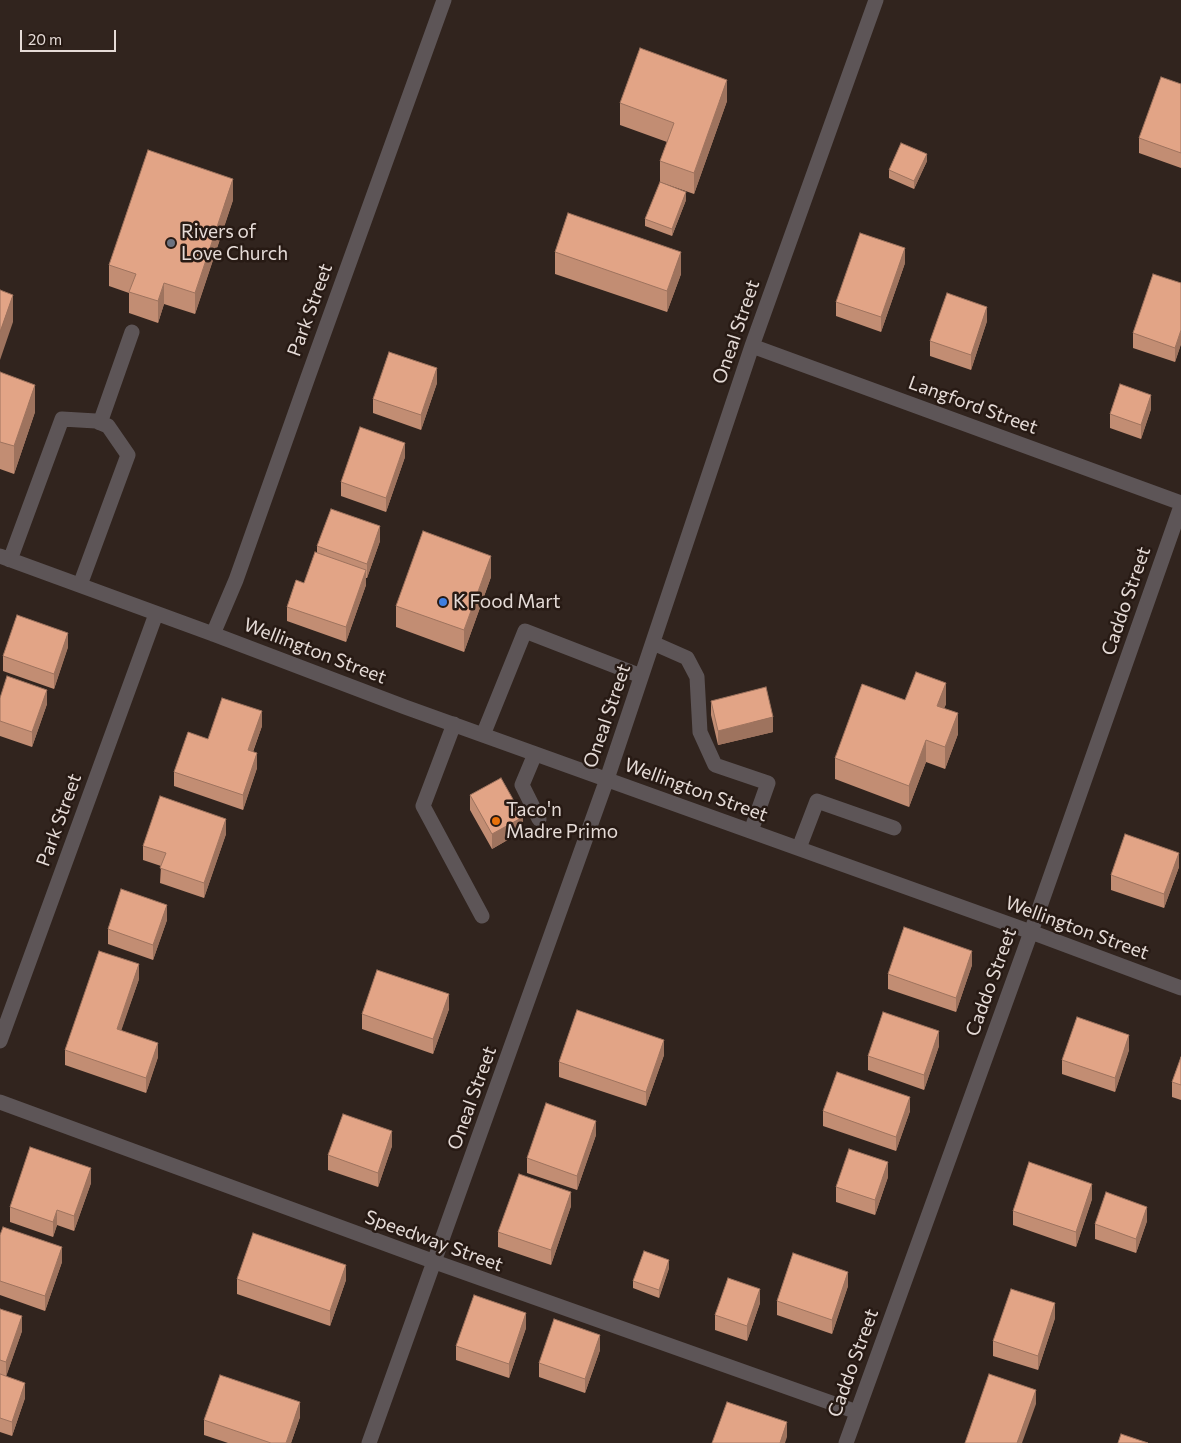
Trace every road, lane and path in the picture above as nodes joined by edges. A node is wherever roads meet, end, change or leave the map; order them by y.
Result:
1 (444, 0) edge
2 (876, 0) edge
3 (132, 332) dead end
4 (752, 346) junction
5 (100, 423) junction
6 (1181, 504) edge
7 (5, 558) edge
8 (80, 585) junction
9 (156, 614) junction
10 (213, 634) junction
11 (653, 643) junction
12 (641, 676) junction
13 (454, 724) junction
14 (483, 735) junction
15 (535, 754) junction
16 (607, 779) junction
17 (539, 819) dead end
18 (894, 828) dead end
19 (751, 831) junction
20 (799, 848) junction
21 (482, 916) dead end
22 (1031, 932) junction
23 (1181, 988) edge
24 (0, 1041) edge
25 (0, 1102) edge
26 (434, 1262) junction
27 (857, 1412) junction
28 (369, 1443) edge
29 (846, 1443) edge

1 - 10 street, Park Street
2 - 4 street, Oneal Street
3 - 5 street
4 - 6 street, Langford Street
4 - 11 street, Oneal Street
5 - 7 street
5 - 8 street
6 - 22 street, Caddo Street
7 - 8 street, Wellington Street
8 - 9 street, Wellington Street
9 - 10 street, Wellington Street
9 - 24 street, Park Street
10 - 13 street, Wellington Street
11 - 12 street, Oneal Street
11 - 19 street
12 - 14 street
12 - 16 street, Oneal Street
13 - 14 street, Wellington Street
13 - 21 street
14 - 15 street, Wellington Street
15 - 16 street, Wellington Street
15 - 17 street
16 - 19 street, Wellington Street
16 - 26 street, Oneal Street
18 - 20 street
19 - 20 street, Wellington Street
20 - 22 street, Wellington Street
22 - 23 street, Wellington Street
22 - 27 street, Caddo Street
25 - 26 street, Speedway Street
26 - 27 street, Speedway Street
26 - 28 street, Oneal Street
27 - 29 street, Caddo Street

